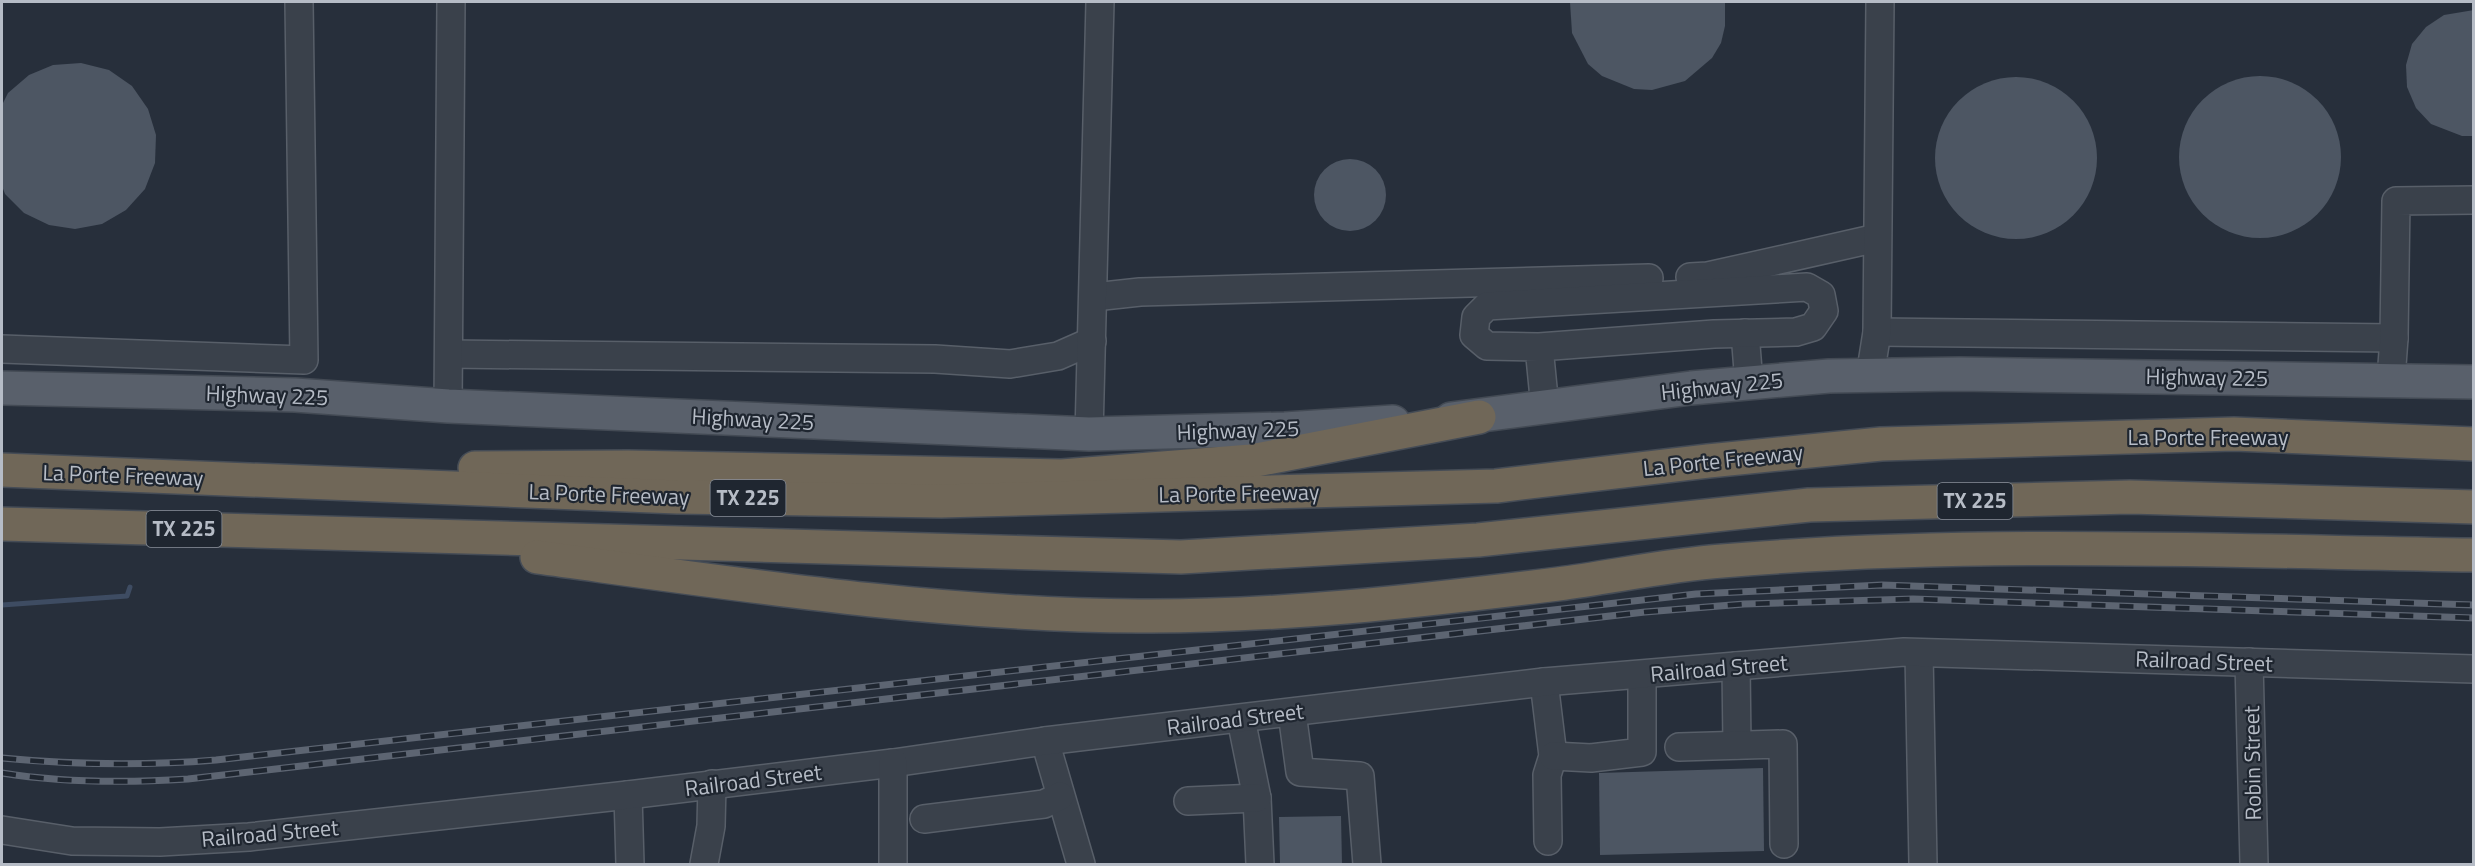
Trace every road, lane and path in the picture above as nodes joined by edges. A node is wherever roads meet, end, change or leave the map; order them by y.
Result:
1 (299, 2) edge
2 (451, 2) edge
3 (1100, 2) edge
4 (1880, 2) edge
5 (2474, 200) edge
6 (1877, 238) junction
7 (1094, 297) junction
8 (1877, 332) junction
9 (1745, 333) junction
10 (2394, 338) junction
11 (1092, 341) junction
12 (1539, 347) junction
13 (2, 349) edge
14 (449, 354) junction
15 (1870, 376) junction
16 (2391, 379) junction
17 (2474, 382) edge
18 (1749, 383) junction
19 (2, 388) edge
20 (448, 406) junction
21 (1545, 408) junction
22 (1479, 417) junction
23 (1089, 434) junction
24 (2474, 444) edge
25 (2, 470) edge
26 (2474, 507) edge
27 (2, 524) edge
28 (366, 534) junction
29 (2474, 555) edge
30 (1919, 653) junction
31 (2249, 662) junction
32 (1736, 666) junction
33 (2474, 669) edge
34 (1642, 675) junction
35 (1544, 682) junction
36 (1292, 713) junction
37 (1241, 719) junction
38 (1045, 741) junction
39 (1737, 745) junction
40 (1679, 747) dead end
41 (1553, 756) junction
42 (893, 763) junction
43 (712, 784) junction
44 (628, 795) junction
45 (1060, 796) junction
46 (1257, 798) junction
47 (1188, 801) dead end
48 (924, 819) dead end
49 (2, 830) edge
50 (1548, 842) dead end
51 (1784, 844) dead end
52 (201, 852) edge
53 (630, 864) edge
54 (704, 864) edge
55 (892, 864) edge
56 (1081, 864) edge
57 (1260, 864) edge
58 (1367, 864) edge
59 (1923, 864) edge
60 (2254, 864) edge

1 - 13 street
2 - 14 street
3 - 7 street
4 - 6 street
5 - 10 street
6 - 7 street
6 - 8 street
7 - 11 street
8 - 10 street
8 - 15 street
9 - 12 street
9 - 12 street
9 - 18 street
10 - 16 street
11 - 14 street
11 - 23 street
12 - 21 street
14 - 20 street
15 - 16 main road, Highway 225
15 - 18 main road, Highway 225
16 - 17 main road, Highway 225
18 - 21 main road, Highway 225
19 - 20 main road, Highway 225
20 - 23 main road, Highway 225
21 - 22 main road, Highway 225
22 - 23 main road, Highway 225
22 - 25 highway
24 - 25 highway, La Porte Freeway / TX 225
26 - 28 highway, La Porte Freeway / TX 225
27 - 28 highway, La Porte Freeway / TX 225
28 - 29 highway
30 - 31 street, Railroad Street
30 - 32 street, Railroad Street
30 - 59 street
31 - 33 street, Railroad Street
31 - 60 street, Robin Street
32 - 34 street, Railroad Street
32 - 39 street
34 - 35 street, Railroad Street
34 - 41 street
35 - 36 street, Railroad Street
35 - 41 street
36 - 37 street, Railroad Street
36 - 58 street
37 - 38 street, Railroad Street
37 - 46 street
38 - 42 street, Railroad Street
38 - 45 street
39 - 40 street
39 - 51 street
41 - 50 street
42 - 43 street, Railroad Street
42 - 55 street
43 - 44 street, Railroad Street
43 - 54 street
44 - 52 street, Railroad Street
44 - 53 street
45 - 48 street
45 - 56 street
46 - 47 street
46 - 57 street
49 - 52 street, Railroad Street

